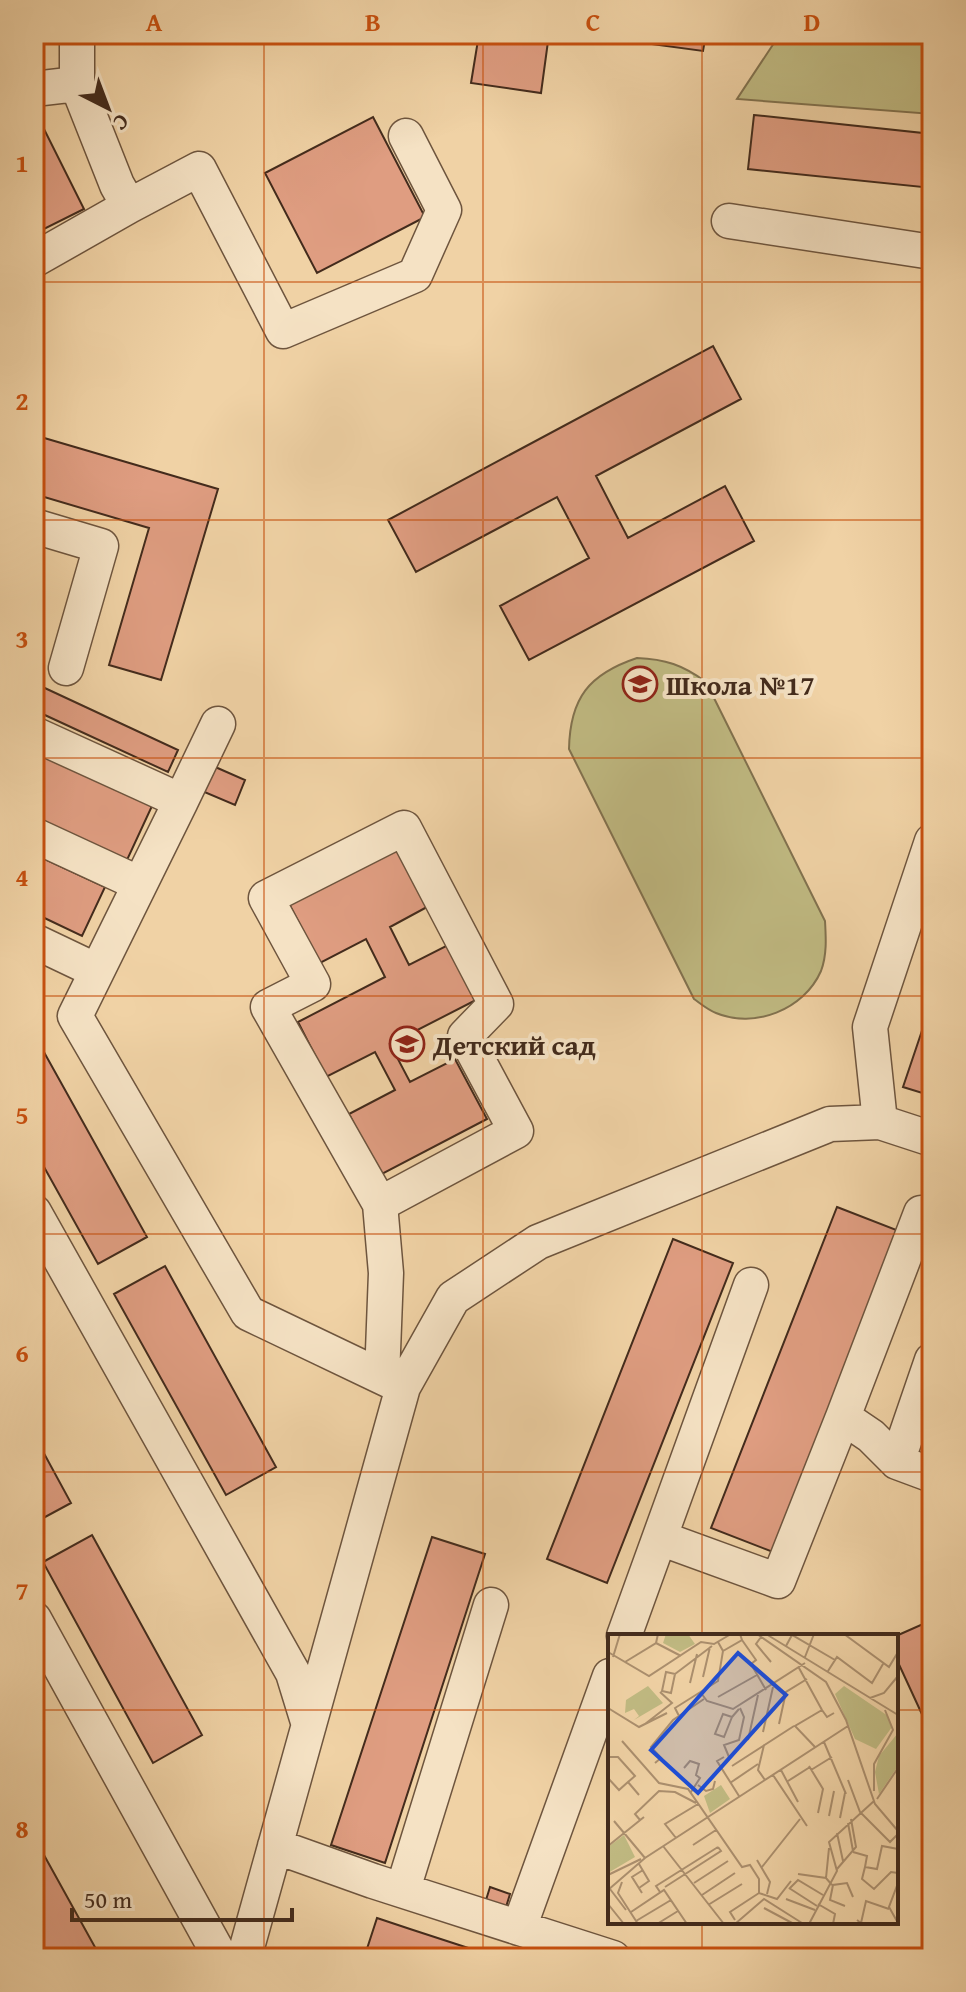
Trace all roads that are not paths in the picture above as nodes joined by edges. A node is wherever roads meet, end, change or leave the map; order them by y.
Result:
1 (77, 34) edge
2 (77, 84) junction
3 (34, 89) edge
4 (406, 136) dead end
5 (129, 206) junction
6 (729, 221) dead end
7 (932, 252) edge
8 (34, 260) edge
9 (34, 526) edge
10 (66, 668) dead end
11 (218, 724) dead end
12 (34, 734) edge
13 (181, 801) junction
14 (34, 835) edge
15 (932, 841) edge
16 (140, 884) junction
17 (34, 941) edge
18 (97, 971) junction
19 (880, 1122) junction
20 (932, 1139) edge
21 (380, 1204) junction
22 (34, 1212) edge
23 (921, 1213) dead end
24 (751, 1285) dead end
25 (932, 1360) edge
26 (393, 1382) junction
27 (843, 1417) junction
28 (897, 1462) junction
29 (932, 1475) edge
30 (660, 1538) junction
31 (491, 1605) dead end
32 (34, 1619) edge
33 (625, 1634) edge
34 (608, 1682) edge
35 (309, 1725) junction
36 (275, 1846) junction
37 (403, 1889) junction
38 (519, 1928) junction
39 (221, 1958) edge
40 (244, 1958) edge
41 (613, 1958) edge

1 - 2 street
2 - 3 street
2 - 5 street
4 - 5 street
5 - 8 street
6 - 7 street
9 - 10 street
11 - 13 street
12 - 13 street
13 - 16 street
14 - 16 street
15 - 19 street
16 - 18 street
17 - 18 street
18 - 26 street
19 - 20 street
19 - 26 street
21 - 21 street
21 - 26 street
22 - 35 street
23 - 27 street
24 - 30 street
25 - 28 street
26 - 35 street
27 - 28 street
27 - 30 street
28 - 29 street
30 - 33 street
31 - 37 street
32 - 39 street
34 - 38 street
35 - 36 street
36 - 37 street
36 - 40 street
37 - 38 street
38 - 41 street

